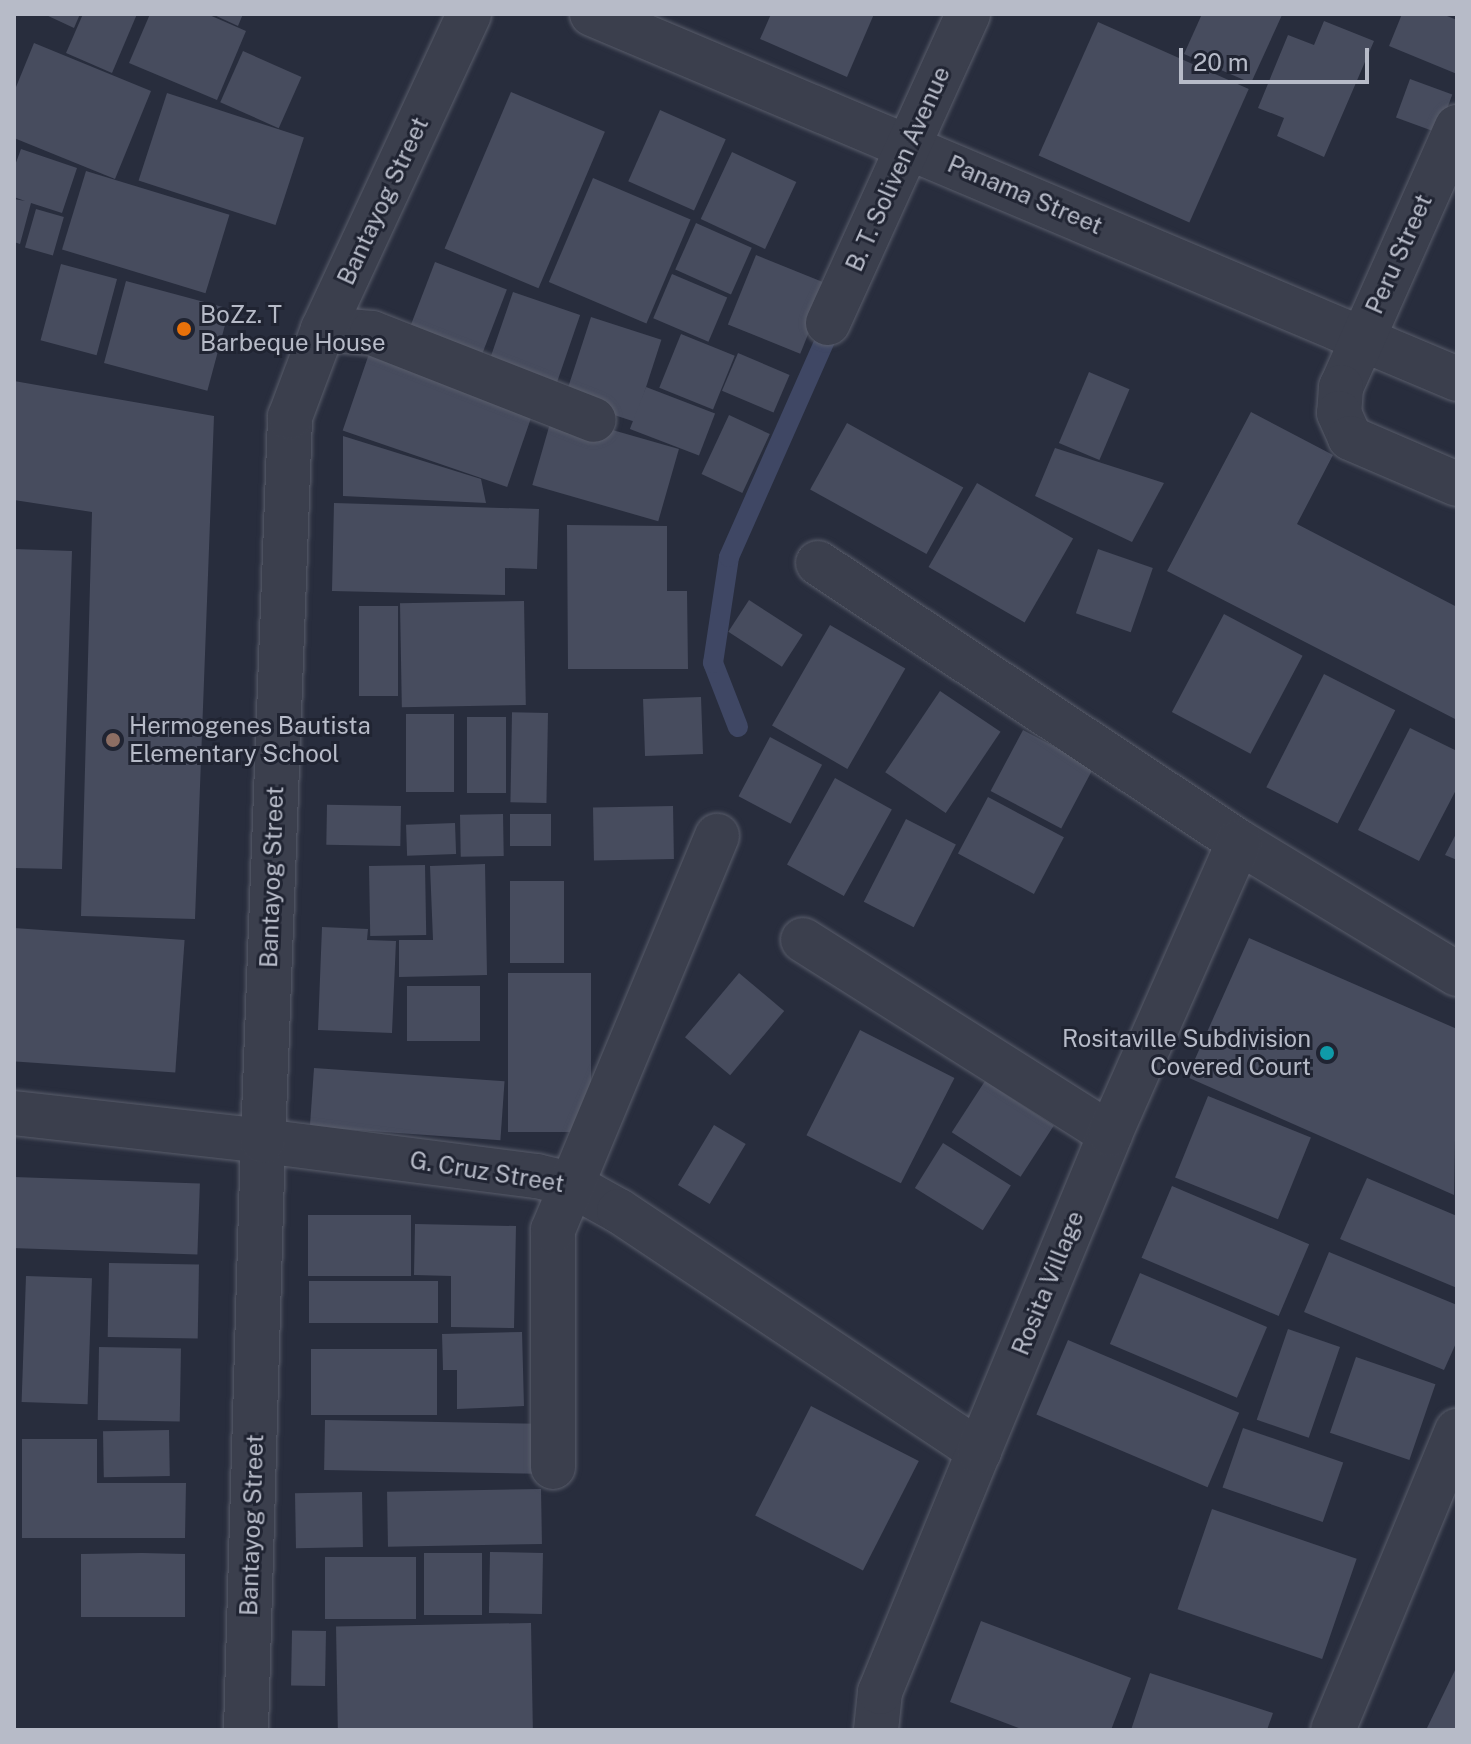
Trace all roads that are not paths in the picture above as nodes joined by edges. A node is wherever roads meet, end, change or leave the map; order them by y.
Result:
1 (469, 14) edge
2 (592, 14) edge
3 (968, 14) edge
4 (1457, 127) edge
5 (909, 146) junction
6 (828, 323) dead end
7 (323, 329) junction
8 (1362, 338) junction
9 (1457, 379) edge
10 (594, 420) dead end
11 (1457, 484) edge
12 (818, 563) dead end
13 (717, 836) dead end
14 (1239, 842) junction
15 (803, 940) dead end
16 (1457, 974) edge
17 (14, 1113) edge
18 (1110, 1134) junction
19 (263, 1141) junction
20 (572, 1185) junction
21 (1457, 1431) edge
22 (979, 1451) junction
23 (553, 1467) dead end
24 (246, 1730) edge
25 (876, 1730) edge
26 (1333, 1730) edge

1 - 7 street, Bantayog Street
2 - 5 street, Panama Street
3 - 5 street, B. T. Soliven Avenue
4 - 8 street, Peru Street
5 - 6 street, B. T. Soliven Avenue
5 - 8 street, Panama Street
7 - 10 street
7 - 19 street, Bantayog Street
8 - 9 street, Panama Street
8 - 11 street, Peru Street
12 - 14 street
13 - 20 street
14 - 16 street
14 - 18 street, Rosita Village
15 - 18 street
17 - 19 street, G. Cruz Street
18 - 22 street, Rosita Village
19 - 20 street, G. Cruz Street
19 - 24 street, Bantayog Street
20 - 22 street, G. Cruz Street
20 - 23 street
21 - 26 street
22 - 25 street, Rosita Village

